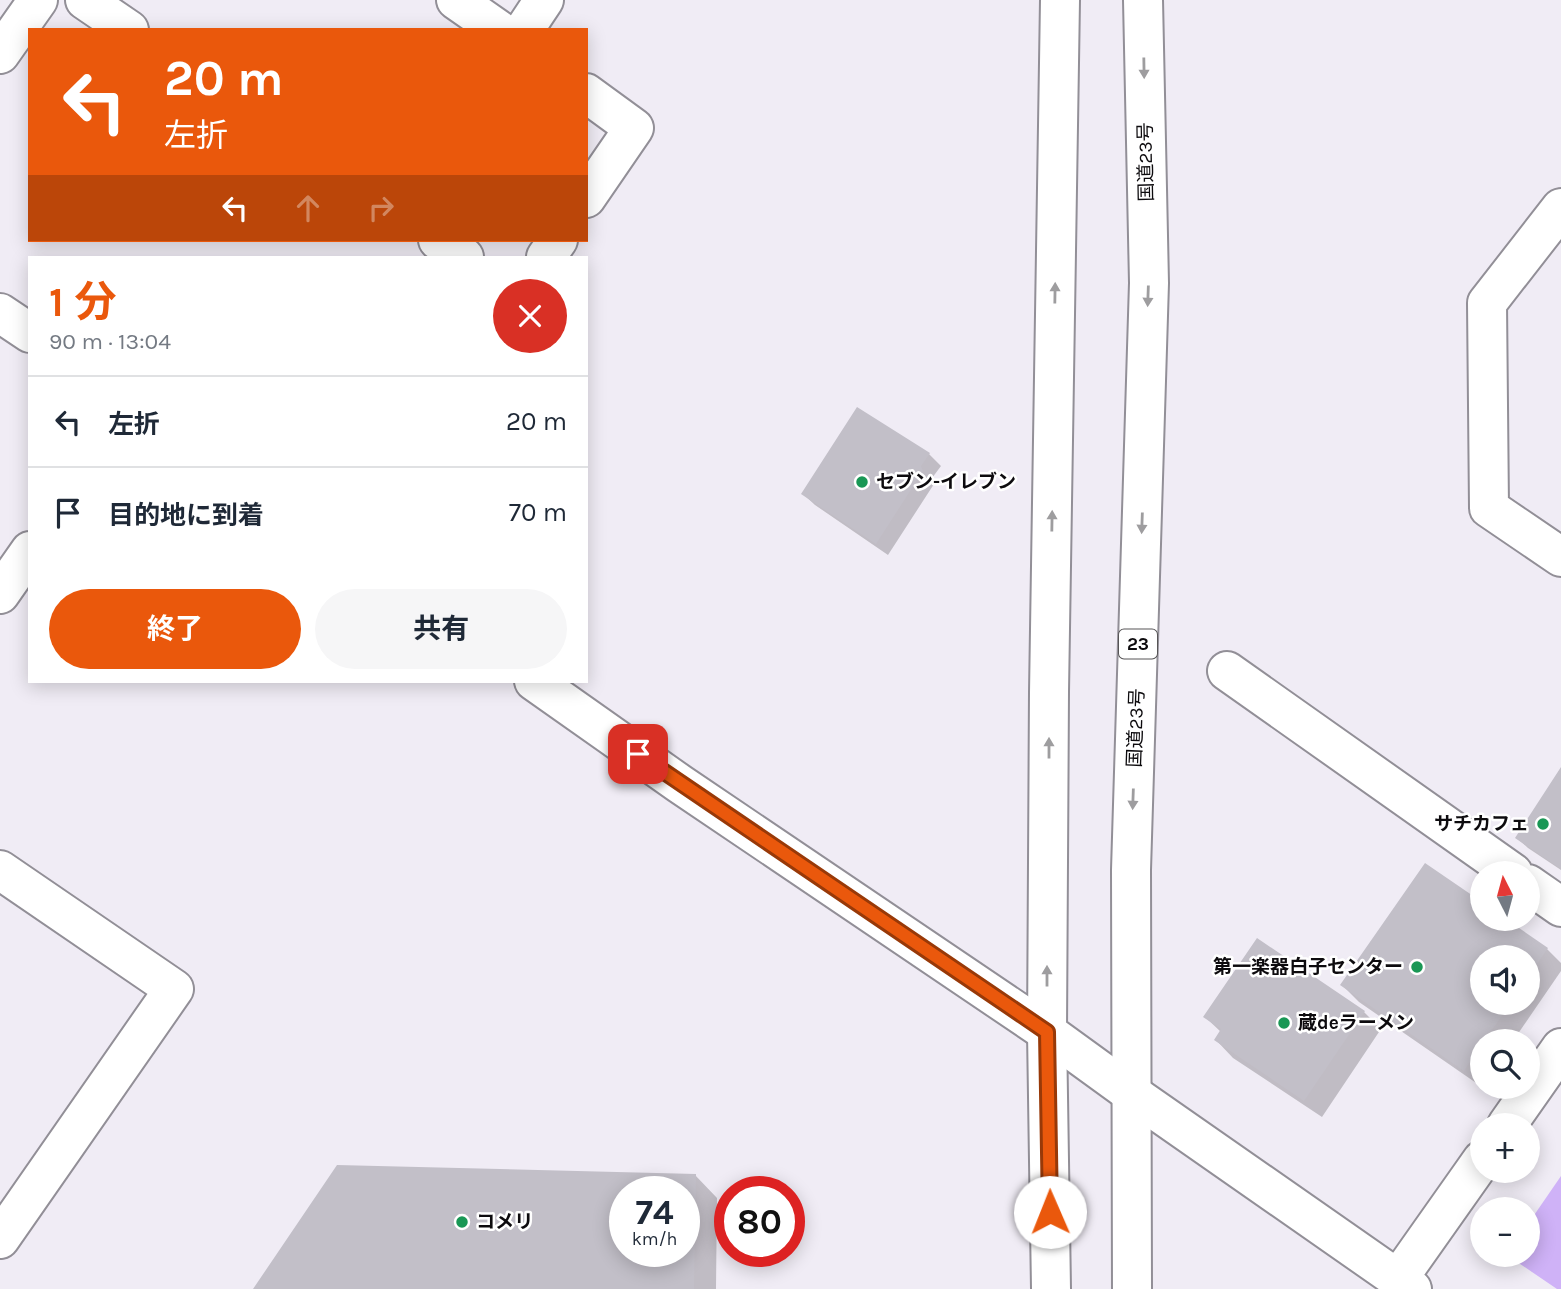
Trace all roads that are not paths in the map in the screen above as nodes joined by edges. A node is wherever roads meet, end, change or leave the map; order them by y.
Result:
1 (38, 0) edge
2 (85, 0) edge
3 (456, 0) edge
4 (544, 0) edge
5 (1060, 0) edge
6 (1143, 0) edge
7 (126, 28) edge
8 (496, 28) edge
9 (525, 28) edge
10 (0, 54) edge
11 (588, 94) edge
12 (588, 195) edge
13 (1561, 208) edge
14 (441, 242) edge
15 (462, 256) edge
16 (0, 313) edge
17 (28, 332) edge
18 (28, 554) edge
19 (1561, 556) edge
20 (0, 594) edge
21 (1227, 671) dead end
22 (537, 683) edge
23 (1496, 861) edge
24 (0, 870) edge
25 (1540, 892) edge
26 (1561, 907) edge
27 (1047, 1032) junction
28 (1561, 1048) edge
29 (1131, 1093) junction
30 (1515, 1113) edge
31 (1470, 1179) edge
32 (0, 1239) edge
33 (1405, 1284) edge
34 (1051, 1289) edge
35 (1132, 1289) edge

1 - 10 main road
2 - 7 main road
3 - 8 main road
4 - 9 main road
27 -> 5 main road
6 -> 29 main road, 国道23号 / 23
11 - 12 main road
13 - 19 main road
14 - 15 main road
16 - 17 main road
18 - 20 main road
21 - 23 main road
22 - 27 main road
24 - 32 main road
25 - 26 main road
27 - 29 main road
27 - 34 main road
28 - 30 main road
29 - 33 main road
29 - 35 main road, 国道23号 / 23
31 - 33 main road

